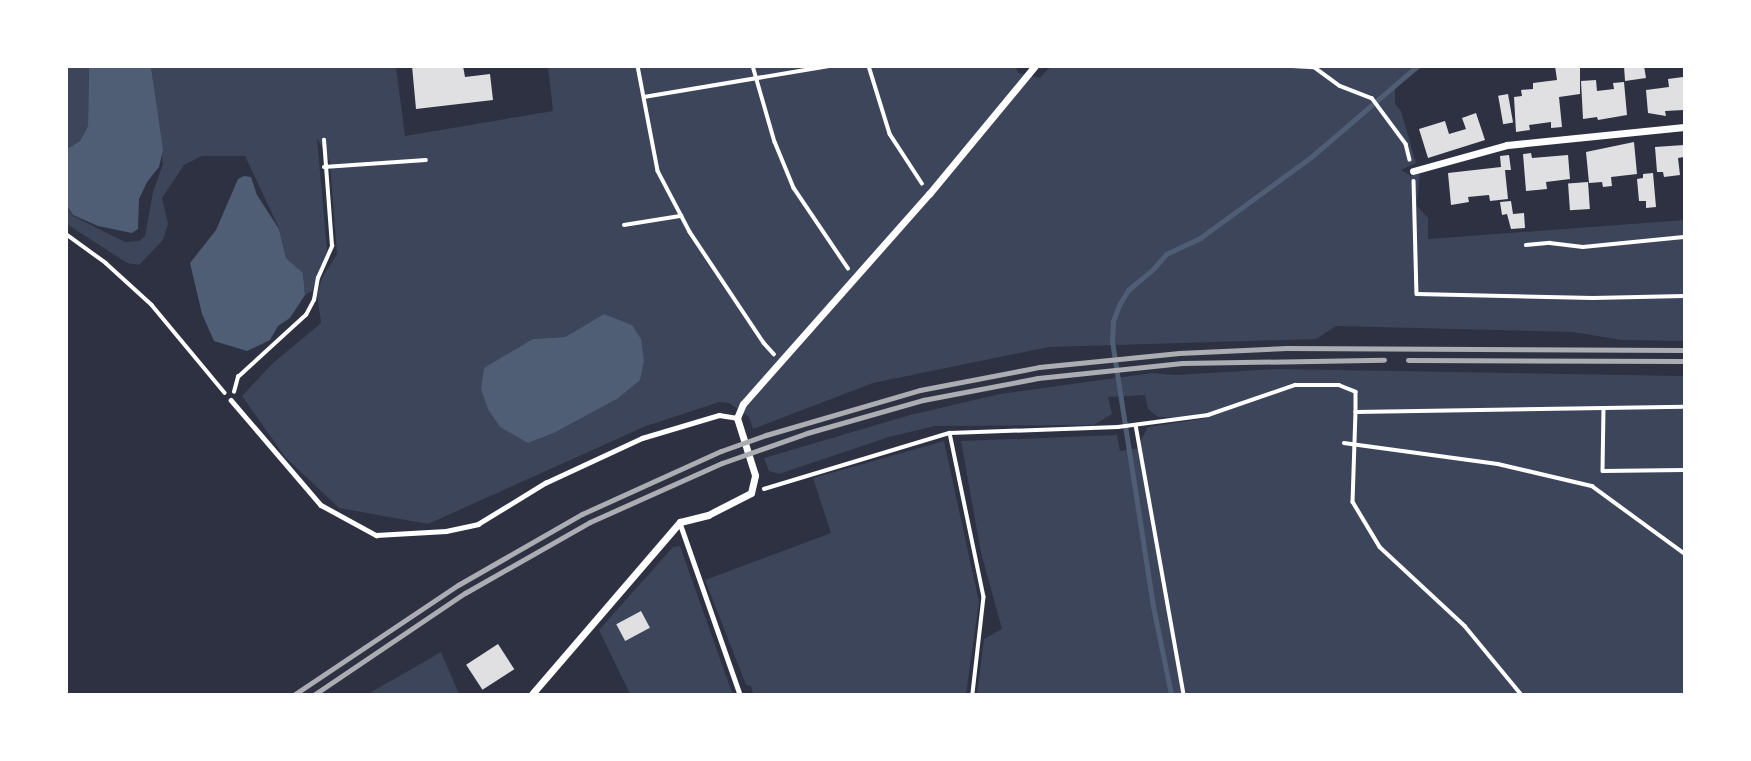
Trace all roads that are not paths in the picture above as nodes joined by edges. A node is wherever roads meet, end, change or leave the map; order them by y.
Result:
1 (1035, 66) edge
2 (1685, 127) edge
3 (1413, 171) road end
4 (231, 400) road end
5 (737, 418) junction
6 (680, 522) junction
7 (532, 695) edge
8 (740, 695) edge

1 - 5 street
2 - 3 street
4 - 5 lane
5 - 6 street
6 - 7 street
6 - 8 lane

